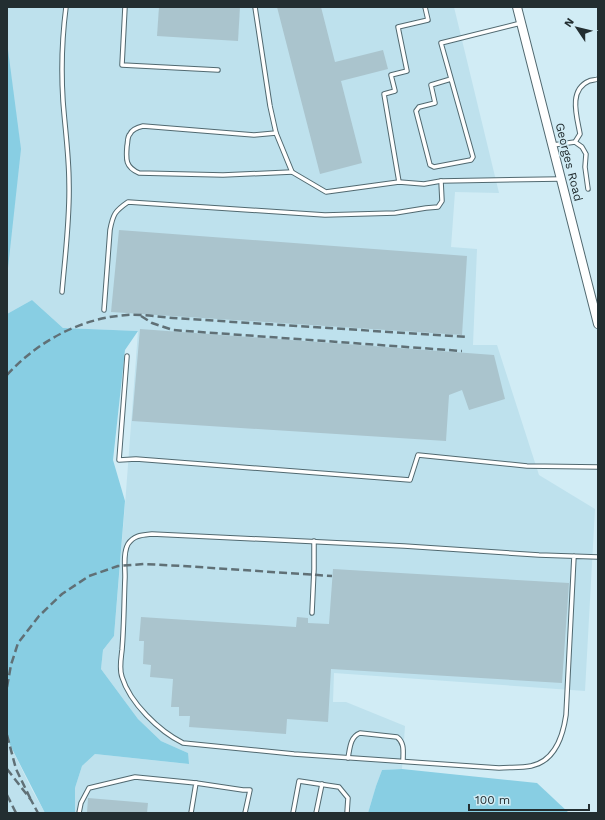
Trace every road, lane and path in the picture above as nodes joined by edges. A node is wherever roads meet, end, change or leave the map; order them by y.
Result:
1 (66, 7) edge
2 (125, 7) edge
3 (255, 7) edge
4 (425, 7) edge
5 (517, 7) edge
6 (521, 24) junction
7 (218, 70) dead end
8 (598, 79) edge
9 (451, 80) junction
10 (276, 133) junction
11 (575, 142) junction
12 (552, 145) junction
13 (292, 172) junction
14 (561, 179) junction
15 (441, 181) junction
16 (399, 182) junction
17 (588, 189) dead end
18 (62, 292) dead end
19 (104, 310) dead end
20 (598, 324) edge
21 (127, 356) dead end
22 (598, 467) edge
23 (314, 541) junction
24 (574, 556) junction
25 (598, 557) edge
26 (312, 612) dead end
27 (348, 758) junction
28 (403, 761) junction
29 (196, 783) junction
30 (322, 784) junction
31 (79, 813) edge
32 (191, 813) edge
33 (245, 813) edge
34 (293, 813) edge
35 (316, 813) edge
36 (346, 813) edge

1 - 18 lane
2 - 7 lane
3 - 10 lane
4 - 16 lane
5 - 6 street, Georges Road
6 - 9 lane
6 - 12 street, Georges Road
8 - 11 lane
9 - 9 lane
10 - 13 lane
10 - 13 lane
11 - 12 lane
11 - 17 lane
12 - 14 street, Georges Road
13 - 16 lane
14 - 15 lane
14 - 20 street, Georges Road
15 - 16 lane
15 - 19 lane
21 - 22 lane
23 - 24 lane
23 - 26 lane
23 - 27 lane
24 - 25 lane
24 - 28 lane
27 - 28 lane
27 - 28 lane
29 - 31 lane
29 - 32 lane
29 - 33 lane
30 - 34 lane
30 - 35 lane
30 - 36 lane

